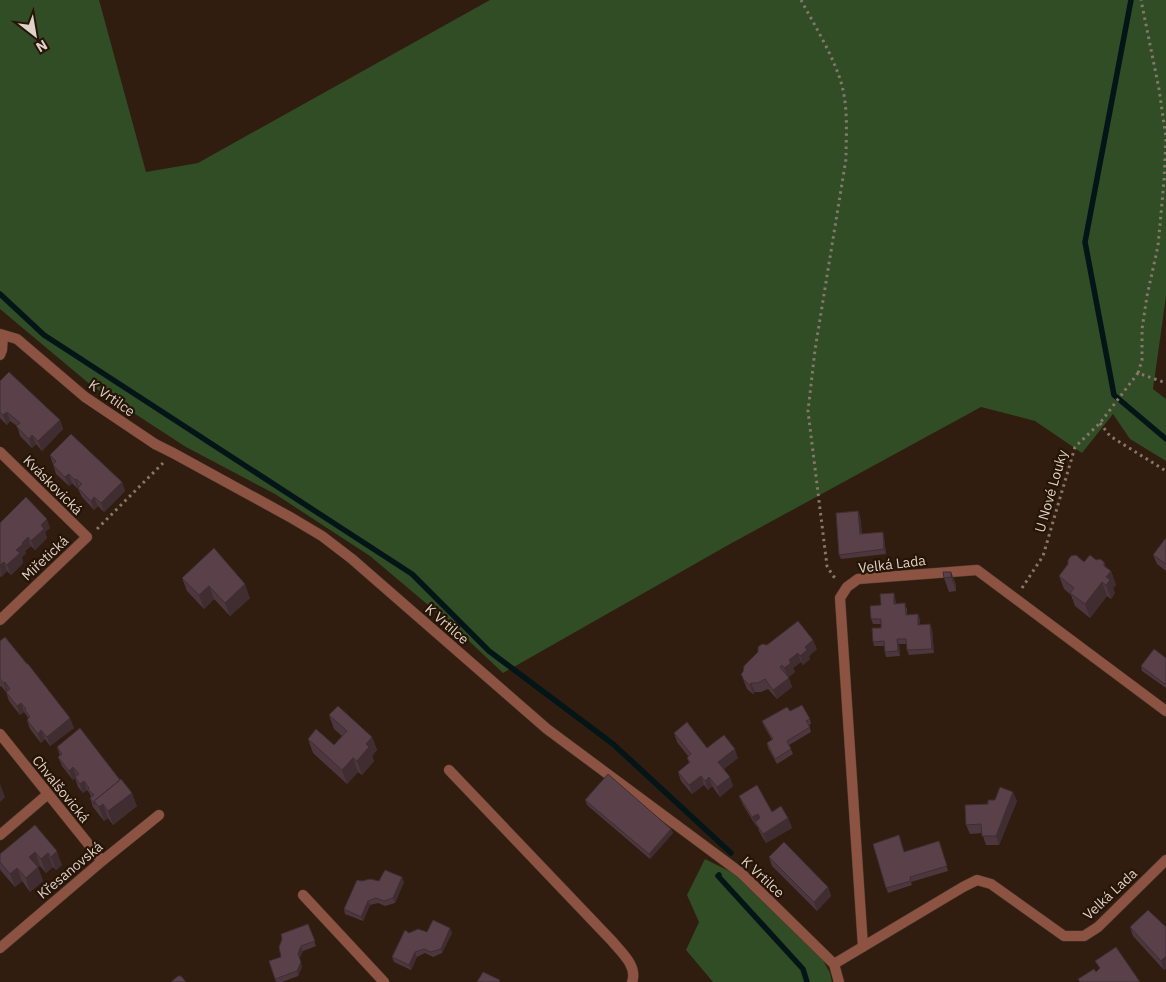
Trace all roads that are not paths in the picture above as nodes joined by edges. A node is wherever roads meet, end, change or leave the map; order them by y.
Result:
1 (2, 335) edge
2 (0, 355) edge
3 (0, 452) edge
4 (87, 537) joint
5 (0, 620) edge
6 (1166, 711) edge
7 (0, 734) edge
8 (449, 770) dead end
9 (48, 794) junction
10 (159, 815) dead end
11 (0, 835) edge
12 (1166, 860) edge
13 (102, 861) junction
14 (303, 895) dead end
15 (863, 947) junction
16 (0, 948) edge
17 (834, 964) junction
18 (384, 982) edge
19 (632, 982) edge
20 (839, 982) edge

1 - 2 street
1 - 17 street, K Vrtilce
3 - 4 street, Kváskovická
4 - 5 street, Miřetická
6 - 15 street, Velká Lada
7 - 9 street, Chvalšovická
8 - 19 street
9 - 11 street
9 - 13 street, Chvalšovická
10 - 13 street, Křesanovská
12 - 15 street, Velká Lada
13 - 16 street, Křesanovská
14 - 18 street
15 - 17 street, Velká Lada
17 - 20 street

